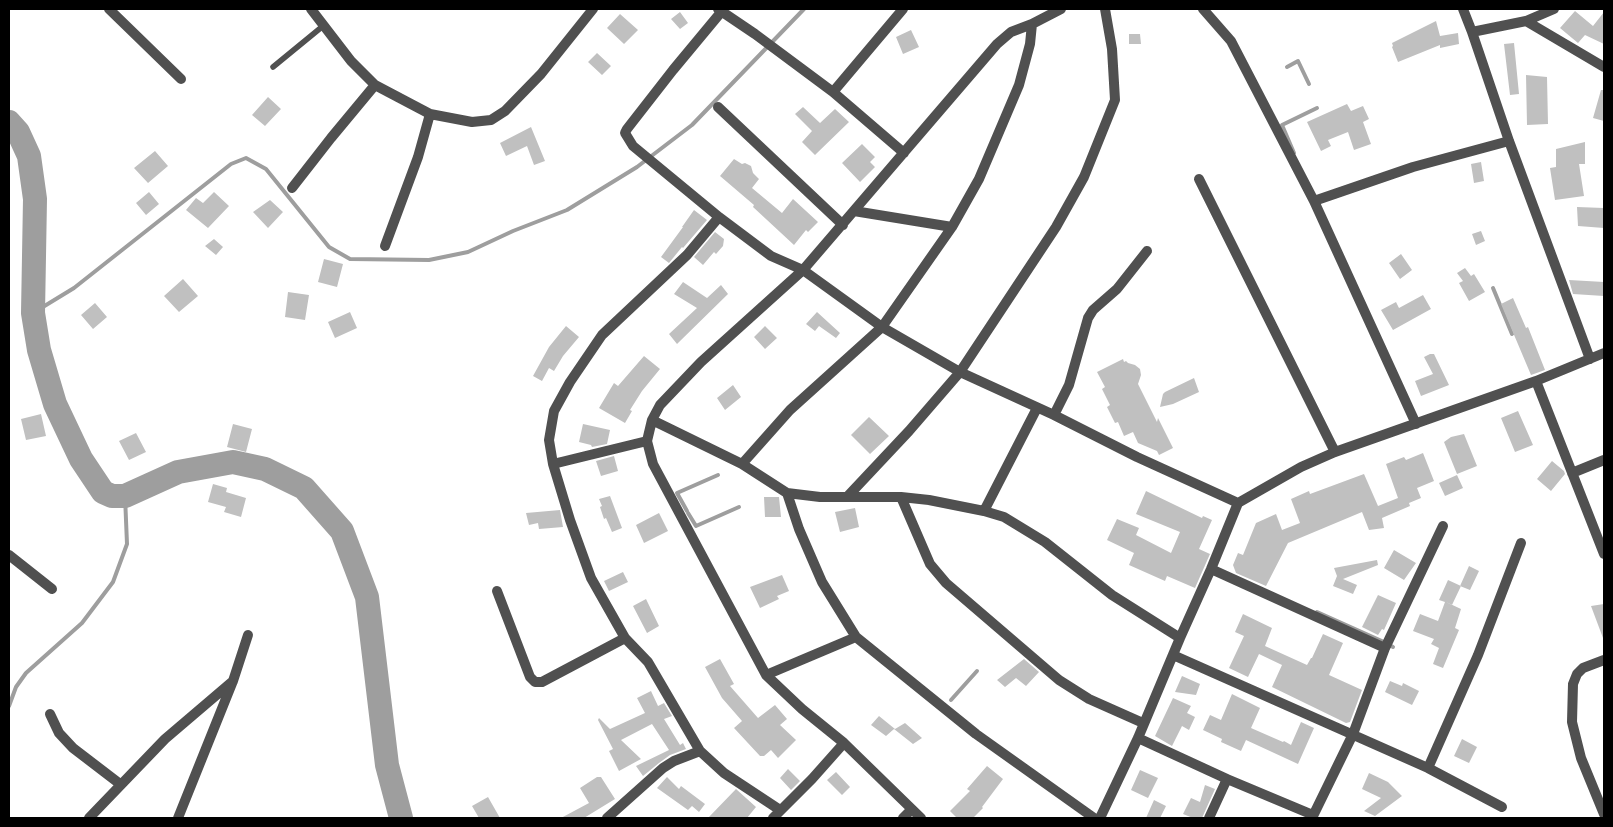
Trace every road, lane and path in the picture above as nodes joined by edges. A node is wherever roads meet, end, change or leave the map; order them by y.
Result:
1 (109, 9) edge
2 (312, 9) edge
3 (593, 9) edge
4 (904, 9) edge
5 (1061, 9) edge
6 (1105, 9) edge
7 (1203, 9) edge
8 (1463, 9) edge
9 (1554, 9) edge
10 (720, 10) edge
11 (1526, 22) junction
12 (1032, 24) junction
13 (323, 26) junction
14 (1472, 32) junction
15 (273, 67) dead end
16 (1604, 67) edge
17 (180, 78) dead end
18 (375, 85) junction
19 (833, 92) junction
20 (718, 107) dead end
21 (430, 114) junction
22 (1509, 141) junction
23 (904, 153) junction
24 (1199, 179) dead end
25 (292, 188) dead end
26 (1314, 201) junction
27 (854, 212) junction
28 (719, 217) junction
29 (843, 225) junction
30 (952, 227) junction
31 (386, 246) dead end
32 (1147, 251) dead end
33 (803, 270) junction
34 (882, 327) junction
35 (1604, 353) edge
36 (1590, 359) junction
37 (960, 372) junction
38 (1536, 381) junction
39 (1037, 408) junction
40 (1054, 415) junction
41 (652, 420) junction
42 (1416, 424) junction
43 (647, 441) junction
44 (1335, 452) junction
45 (1604, 460) edge
46 (554, 464) junction
47 (742, 464) junction
48 (1572, 473) junction
49 (787, 493) junction
50 (847, 497) junction
51 (901, 497) junction
52 (1238, 503) junction
53 (984, 511) junction
54 (1443, 526) dead end
55 (1521, 543) dead end
56 (1604, 554) edge
57 (9, 555) edge
58 (1211, 569) junction
59 (52, 589) dead end
60 (497, 591) dead end
61 (248, 635) dead end
62 (856, 637) junction
63 (625, 638) junction
64 (1180, 638) junction
65 (1384, 648) junction
66 (1172, 655) junction
67 (1604, 660) edge
68 (766, 675) junction
69 (233, 681) junction
70 (50, 714) dead end
71 (1143, 723) junction
72 (1353, 734) junction
73 (1138, 738) junction
74 (844, 743) junction
75 (700, 751) junction
76 (1428, 768) junction
77 (1227, 779) junction
78 (120, 784) junction
79 (1502, 806) dead end
80 (911, 810) junction
81 (776, 814) edge
82 (1604, 814) edge
83 (1312, 816) edge
84 (89, 818) edge
85 (178, 818) edge
86 (607, 818) edge
87 (903, 818) edge
88 (920, 818) edge
89 (1094, 818) edge
90 (1100, 818) edge
91 (1208, 818) edge

1 - 17 street
2 - 13 street
3 - 21 street
4 - 19 street
5 - 12 street
6 - 37 street
7 - 26 street
8 - 14 street
9 - 11 street
10 - 19 street
10 - 28 street
11 - 14 street
11 - 16 street
12 - 23 street
12 - 30 street
13 - 15 lane
13 - 18 street
14 - 22 street
18 - 21 street
18 - 25 street
19 - 23 street
20 - 29 street
21 - 31 street
22 - 26 street
22 - 36 street
23 - 27 street
24 - 44 street
26 - 42 street
27 - 29 street
27 - 30 street
28 - 33 street
28 - 46 street
29 - 33 street
30 - 34 street
32 - 40 street
33 - 34 street
33 - 41 street
34 - 37 street
34 - 47 street
35 - 36 street
36 - 38 street
37 - 39 street
37 - 50 street
38 - 42 street
38 - 48 street
39 - 40 street
39 - 53 street
40 - 52 street
41 - 43 street
41 - 47 street
42 - 44 street
43 - 46 street
43 - 68 street
44 - 52 street
45 - 48 street
46 - 63 street
47 - 49 street
48 - 56 street
49 - 50 street
49 - 62 street
50 - 51 street
51 - 53 street
51 - 71 street
52 - 58 street
53 - 64 street
54 - 65 street
55 - 76 street
57 - 59 street
58 - 64 street
58 - 65 street
60 - 63 street
61 - 69 street
62 - 68 street
62 - 89 street
63 - 75 street
64 - 66 street
65 - 72 street
66 - 71 street
66 - 72 street
67 - 82 street
68 - 74 street
69 - 78 street
69 - 85 street
70 - 78 street
71 - 73 street
72 - 76 street
72 - 83 street
73 - 77 street
73 - 90 street
74 - 80 street
74 - 81 street
75 - 81 street
75 - 86 street
76 - 79 street
77 - 83 street
77 - 91 street
78 - 84 street
80 - 87 street
80 - 88 street

